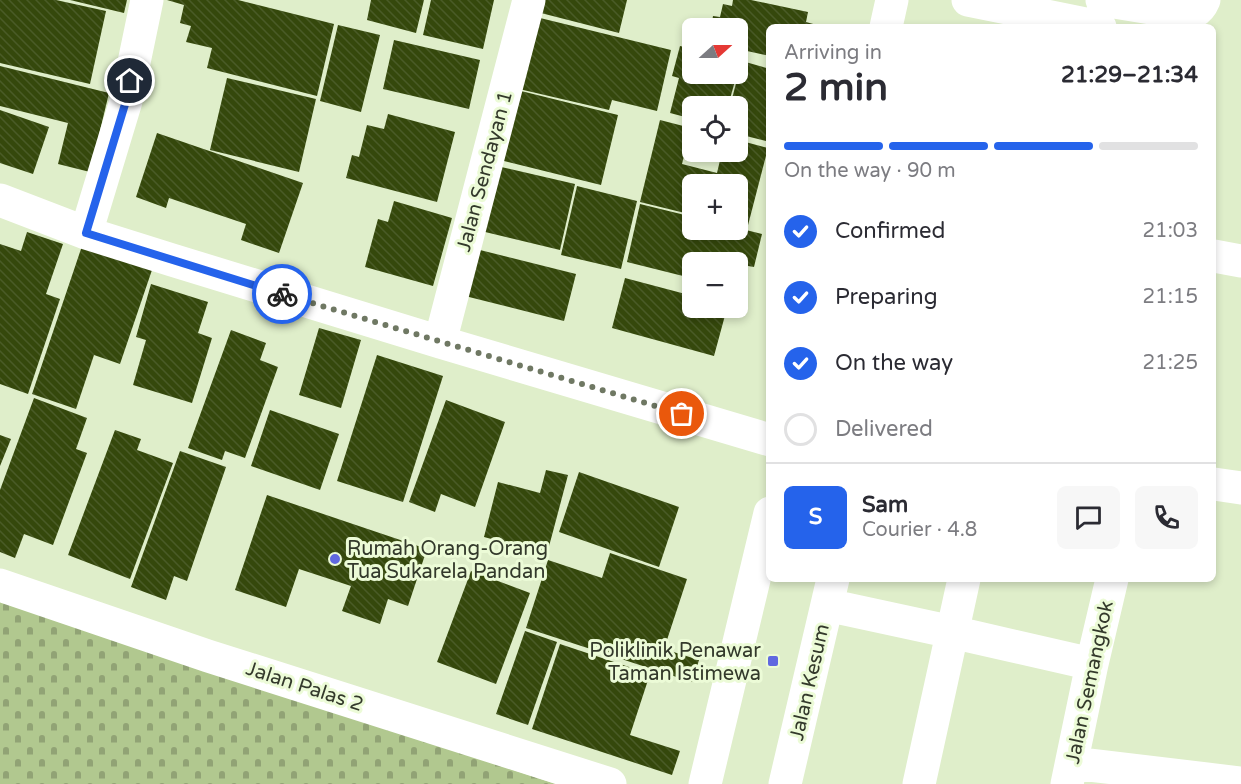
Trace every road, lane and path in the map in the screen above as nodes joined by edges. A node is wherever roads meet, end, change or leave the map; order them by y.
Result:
1 (147, 0) edge
2 (529, 0) edge
3 (892, 0) edge
4 (968, 0) edge
5 (1102, 0) edge
6 (1204, 0) edge
7 (887, 24) edge
8 (1085, 24) edge
9 (0, 200) edge
10 (86, 233) junction
11 (1216, 256) edge
12 (1241, 261) edge
13 (440, 342) junction
14 (766, 439) edge
15 (1216, 484) edge
16 (1241, 488) edge
17 (766, 530) edge
18 (963, 582) edge
19 (1111, 582) edge
20 (0, 585) edge
21 (830, 592) edge
22 (952, 632) junction
23 (1092, 664) junction
24 (1069, 774) edge
25 (1241, 783) edge
26 (610, 784) edge
27 (705, 784) edge
28 (785, 784) edge
29 (919, 784) edge

1 - 10 street
2 - 13 street, Jalan Sendayan 1
3 - 7 street
4 - 8 street
5 - 6 street
9 - 10 street
10 - 13 street
11 - 12 street
13 - 14 street
15 - 16 street
17 - 27 street
18 - 22 street
19 - 23 street, Jalan Semangkok
20 - 26 street, Jalan Palas 2
21 - 22 street
21 - 28 street, Jalan Kesum
22 - 23 street
22 - 29 street
23 - 24 street, Jalan Semangkok
24 - 25 street

